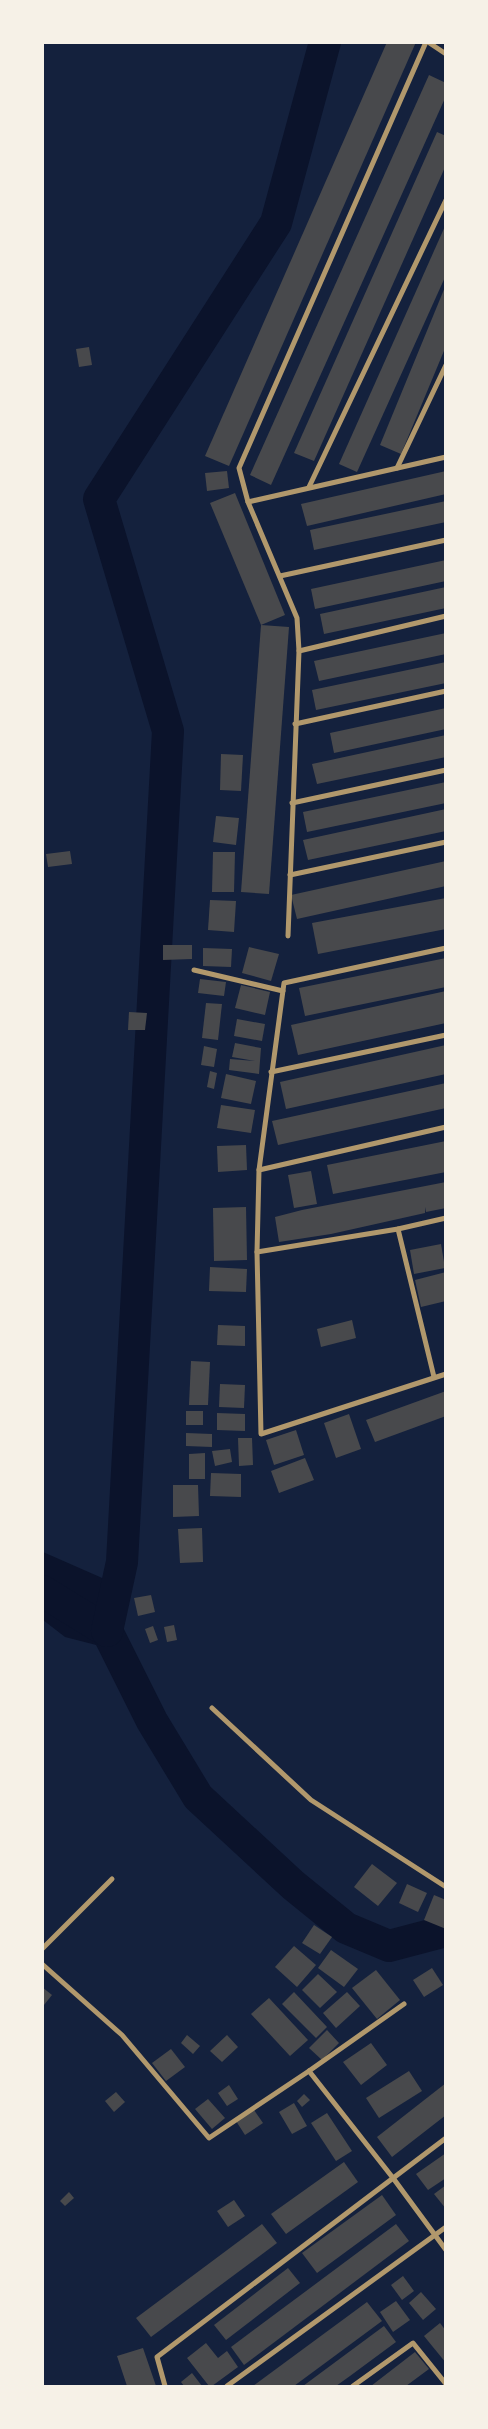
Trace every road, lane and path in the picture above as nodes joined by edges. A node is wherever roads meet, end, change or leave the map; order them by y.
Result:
1 (427, 42) edge
2 (446, 54) edge
3 (446, 200) edge
4 (446, 365) edge
5 (446, 457) edge
6 (398, 468) junction
7 (309, 487) junction
8 (248, 502) junction
9 (446, 540) edge
10 (280, 576) junction
11 (446, 616) edge
12 (299, 651) junction
13 (446, 691) edge
14 (295, 724) junction
15 (446, 770) edge
16 (292, 804) junction
17 (446, 842) edge
18 (290, 875) junction
19 (288, 936) dead end
20 (446, 948) edge
21 (194, 970) dead end
22 (283, 992) junction
23 (446, 1035) edge
24 (271, 1072) junction
25 (446, 1127) edge
26 (259, 1170) junction
27 (446, 1218) edge
28 (398, 1229) junction
29 (258, 1252) junction
30 (446, 1374) edge
31 (434, 1377) junction
32 (212, 1708) dead end
33 (112, 1879) dead end
34 (446, 1887) edge
35 (42, 1948) edge
36 (44, 1967) edge
37 (404, 2004) dead end
38 (309, 2071) junction
39 (446, 2138) edge
40 (393, 2178) junction
41 (446, 2227) edge
42 (435, 2235) junction
43 (446, 2250) edge
44 (446, 2384) edge
45 (165, 2386) edge
46 (227, 2386) edge
47 (352, 2386) edge

1 - 2 street
1 - 8 street
3 - 7 street
4 - 6 street
5 - 6 street
6 - 7 street
7 - 8 street
8 - 10 street
9 - 10 street
10 - 12 street
11 - 12 street
12 - 14 street
13 - 14 street
14 - 16 street
15 - 16 street
16 - 18 street
17 - 18 street
18 - 19 street
20 - 22 street
21 - 22 street
22 - 24 street
23 - 24 street
24 - 26 street
25 - 26 street
26 - 29 street
27 - 28 street
28 - 29 street
28 - 31 street
29 - 31 street
30 - 31 street
32 - 34 street
33 - 35 street
36 - 38 street
37 - 38 street
38 - 40 street
39 - 40 street
40 - 42 street
40 - 45 street
41 - 42 street
42 - 43 street
42 - 46 street
44 - 47 street

